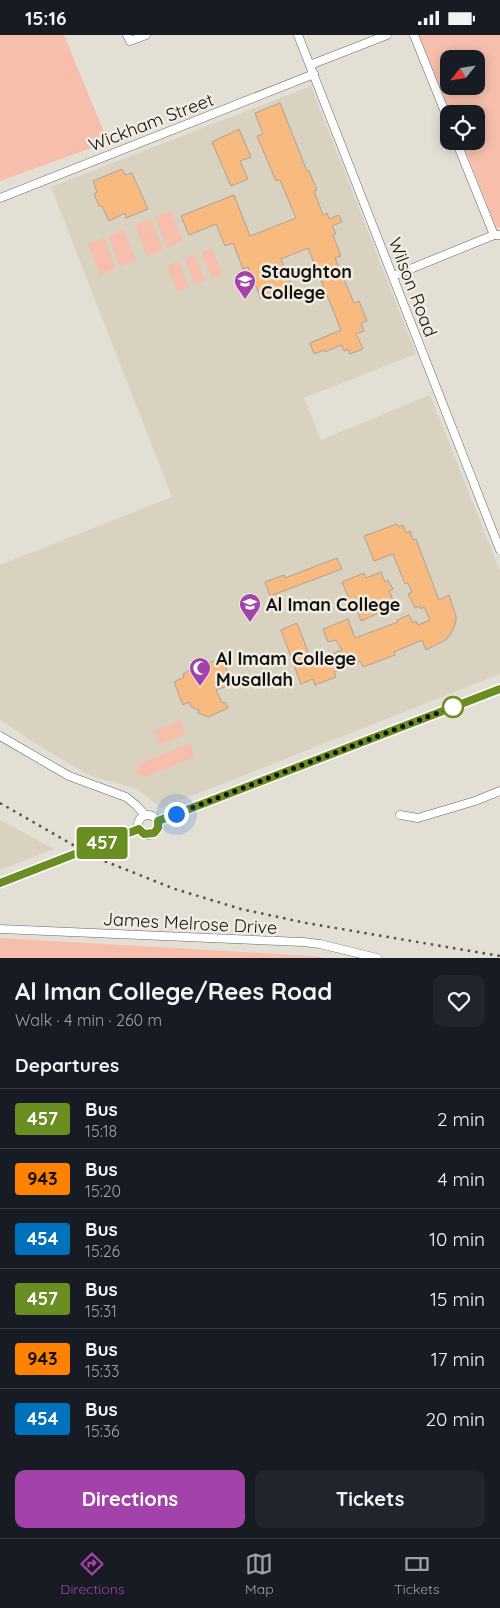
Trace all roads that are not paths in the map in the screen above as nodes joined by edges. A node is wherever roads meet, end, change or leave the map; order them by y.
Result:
1 (127, 35) edge
2 (146, 35) edge
3 (298, 35) edge
4 (387, 35) edge
5 (414, 35) edge
6 (310, 65) junction
7 (314, 74) junction
8 (442, 105) edge
9 (460, 150) edge
10 (0, 198) edge
11 (497, 235) edge
12 (393, 276) junction
13 (500, 550) edge
14 (500, 689) edge
15 (0, 736) edge
16 (500, 791) edge
17 (145, 815) junction
18 (400, 815) dead end
19 (158, 821) junction
20 (139, 829) junction
21 (0, 883) edge
22 (0, 929) edge
23 (377, 958) edge

1 - 2 street
3 - 6 street, Wilson Road
4 - 6 street
5 - 8 street
6 - 7 street, Wilson Road
7 - 10 street, Wickham Street
7 - 12 street, Wilson Road
9 - 11 street
11 - 12 street
12 - 13 street, Wilson Road
14 - 19 street
15 - 17 street
16 - 18 street
17 - 19 street
17 - 20 street
19 - 20 street
20 - 21 street
22 - 23 street, James Melrose Drive

